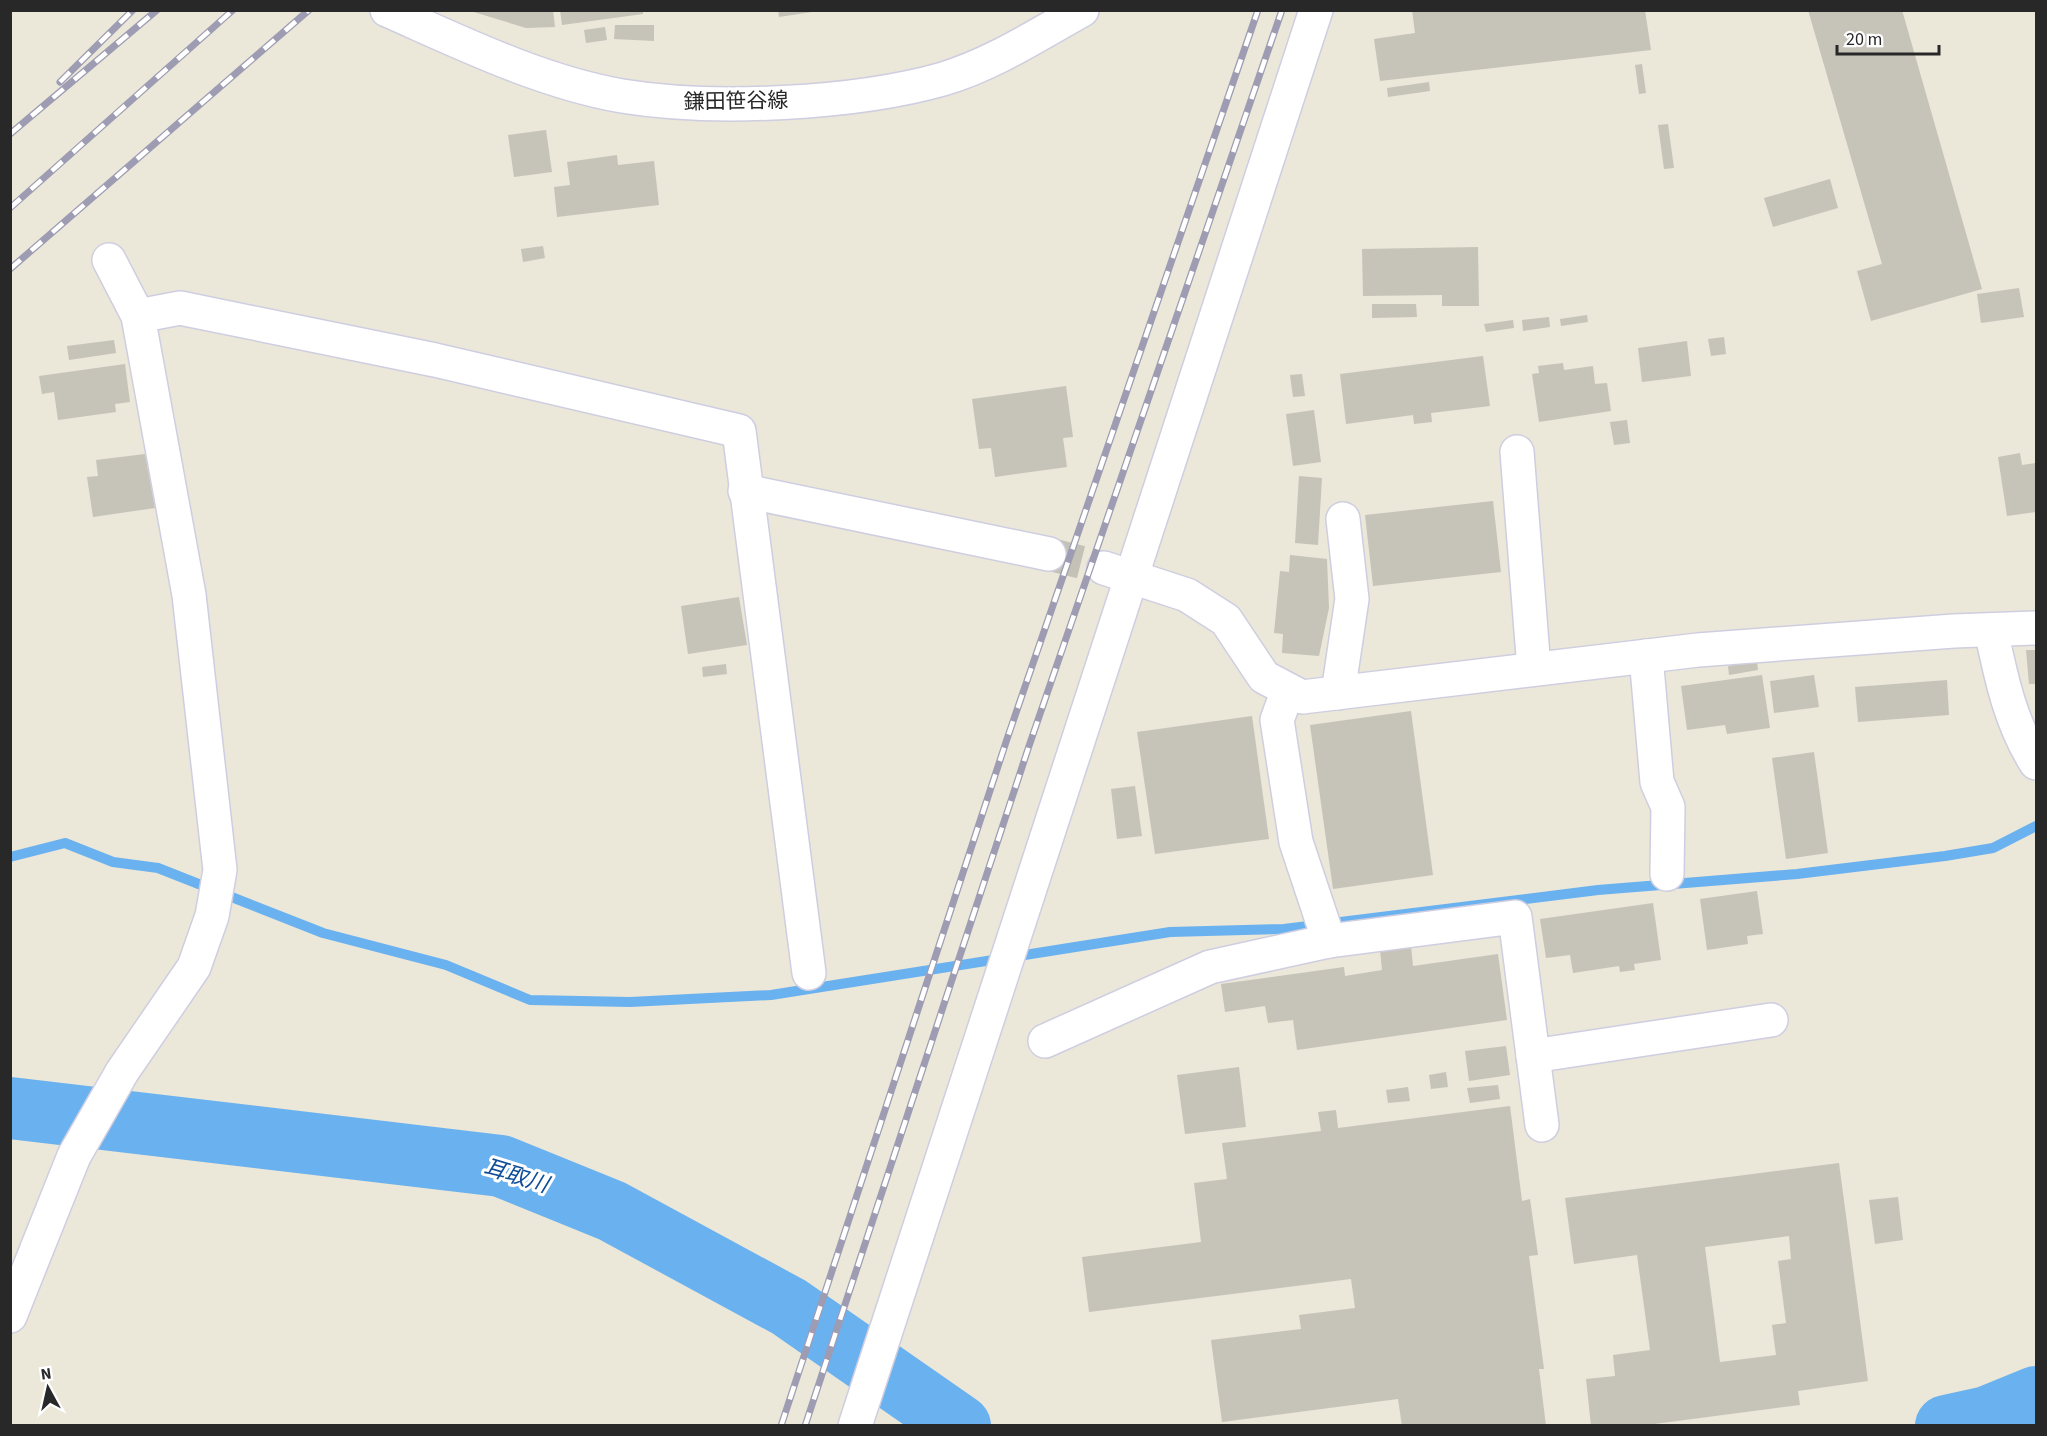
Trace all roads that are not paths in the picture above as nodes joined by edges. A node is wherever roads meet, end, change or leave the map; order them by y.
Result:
1 (387, 10) edge
2 (1082, 10) edge
3 (1316, 10) edge
4 (109, 260) dead end
5 (138, 316) junction
6 (1517, 452) dead end
7 (745, 491) junction
8 (1343, 519) dead end
9 (1049, 555) tunnel mouth
10 (1118, 571) junction
11 (2037, 628) edge
12 (1991, 630) junction
13 (1646, 656) junction
14 (1534, 669) junction
15 (1288, 690) junction
16 (1338, 693) junction
17 (2037, 763) edge
18 (1666, 874) dead end
19 (1325, 930) junction
20 (809, 973) dead end
21 (1771, 1020) dead end
22 (1045, 1041) dead end
23 (1533, 1056) junction
24 (1542, 1125) dead end
25 (10, 1316) edge
26 (855, 1425) edge

1 - 2 street, 鎌田笹谷線
3 - 10 street
4 - 5 street
5 - 7 street
5 - 25 street
6 - 14 street
7 - 9 street
7 - 20 street
8 - 16 street
10 - 15 street
10 - 26 street
11 - 12 street
12 - 13 street
12 - 17 street
13 - 14 street
13 - 18 street
14 - 16 street
15 - 16 street
15 - 19 street
19 - 22 street
19 - 23 street
21 - 23 street
23 - 24 street

